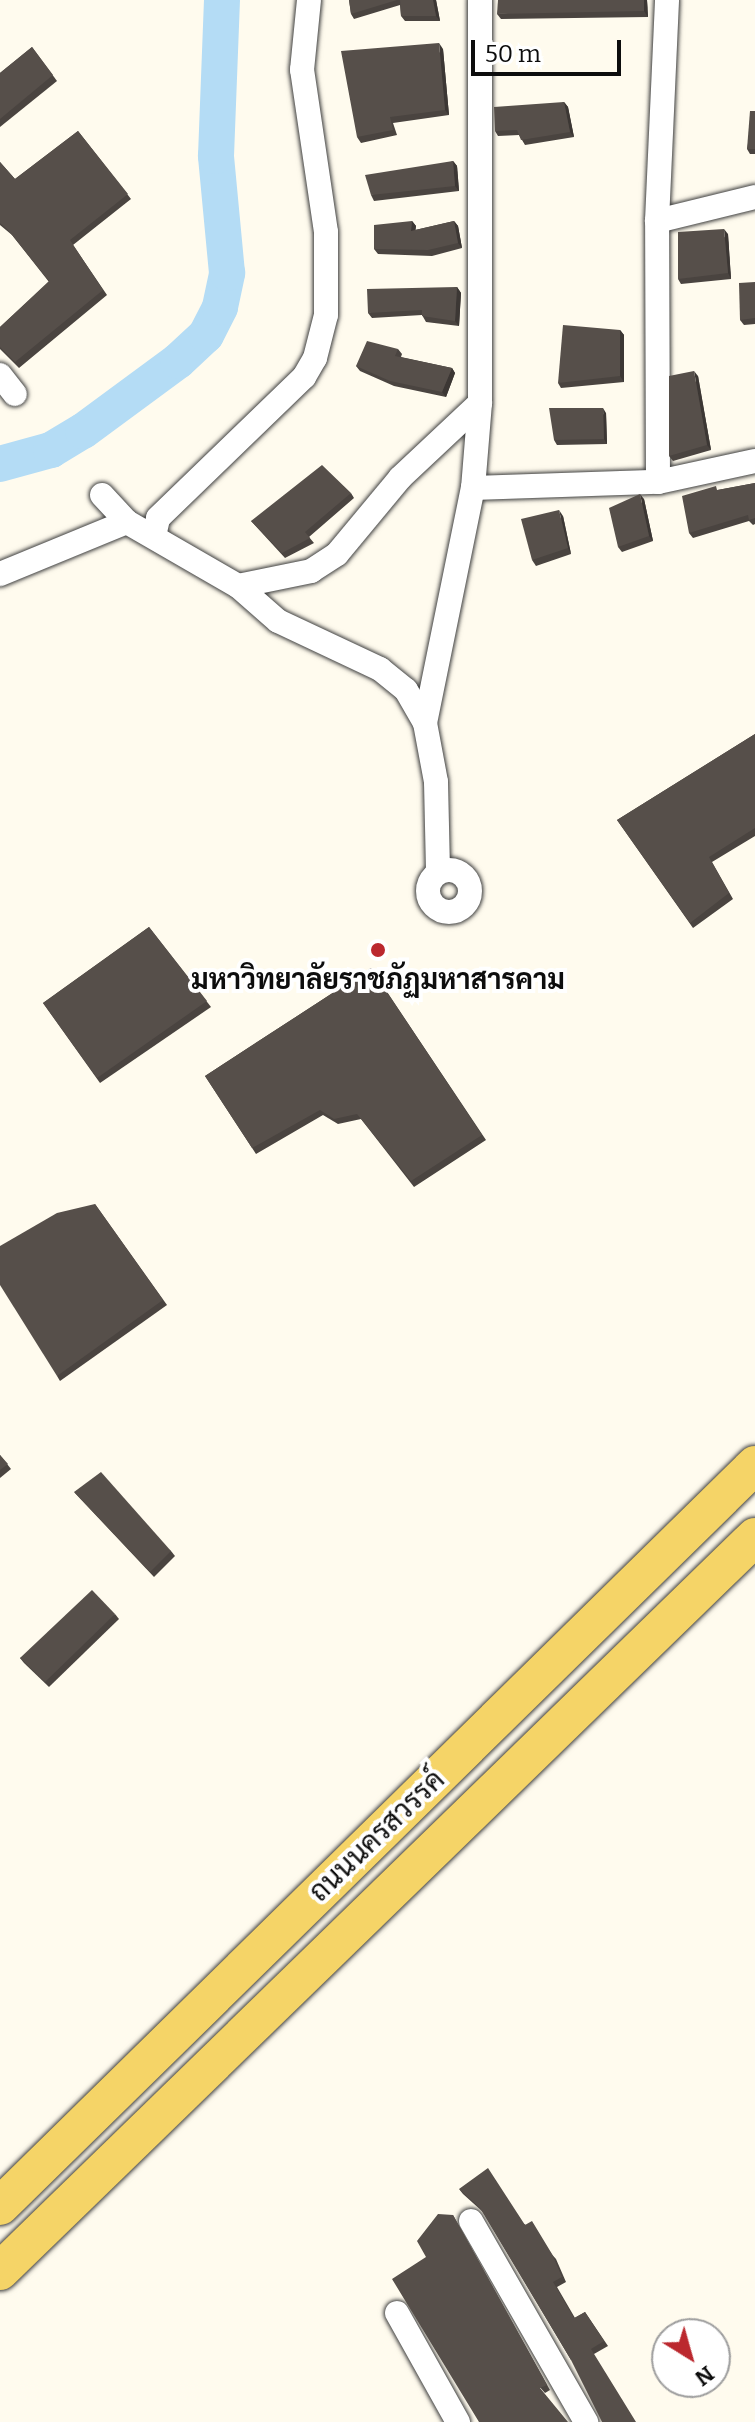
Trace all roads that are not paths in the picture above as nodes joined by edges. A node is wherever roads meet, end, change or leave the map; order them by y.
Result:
1 (309, 0) edge
2 (480, 0) edge
3 (667, 0) edge
4 (755, 197) edge
5 (657, 221) junction
6 (0, 375) edge
7 (15, 394) dead end
8 (480, 403) junction
9 (755, 461) edge
10 (658, 482) junction
11 (473, 488) junction
12 (102, 495) dead end
13 (127, 522) junction
14 (154, 536) junction
15 (0, 574) edge
16 (238, 586) junction
17 (425, 723) junction
18 (438, 872) dead end
19 (755, 1465) edge
20 (755, 1537) edge
21 (0, 2206) edge
22 (471, 2221) dead end
23 (0, 2271) edge
24 (397, 2313) dead end
25 (458, 2422) edge
26 (586, 2422) edge

1 - 14 street
2 - 8 street
3 - 5 street
4 - 5 street
5 - 10 street
6 - 7 street
8 - 11 street
8 - 16 street
9 - 10 street
10 - 11 street
11 - 17 street
12 - 13 street
13 - 14 street
13 - 15 street
14 - 16 street
16 - 17 street
17 - 18 street
19 - 21 main road, ถนนนครสวรรค์
20 - 23 main road, ถนนนครสวรรค์
22 - 26 street
24 - 25 street

